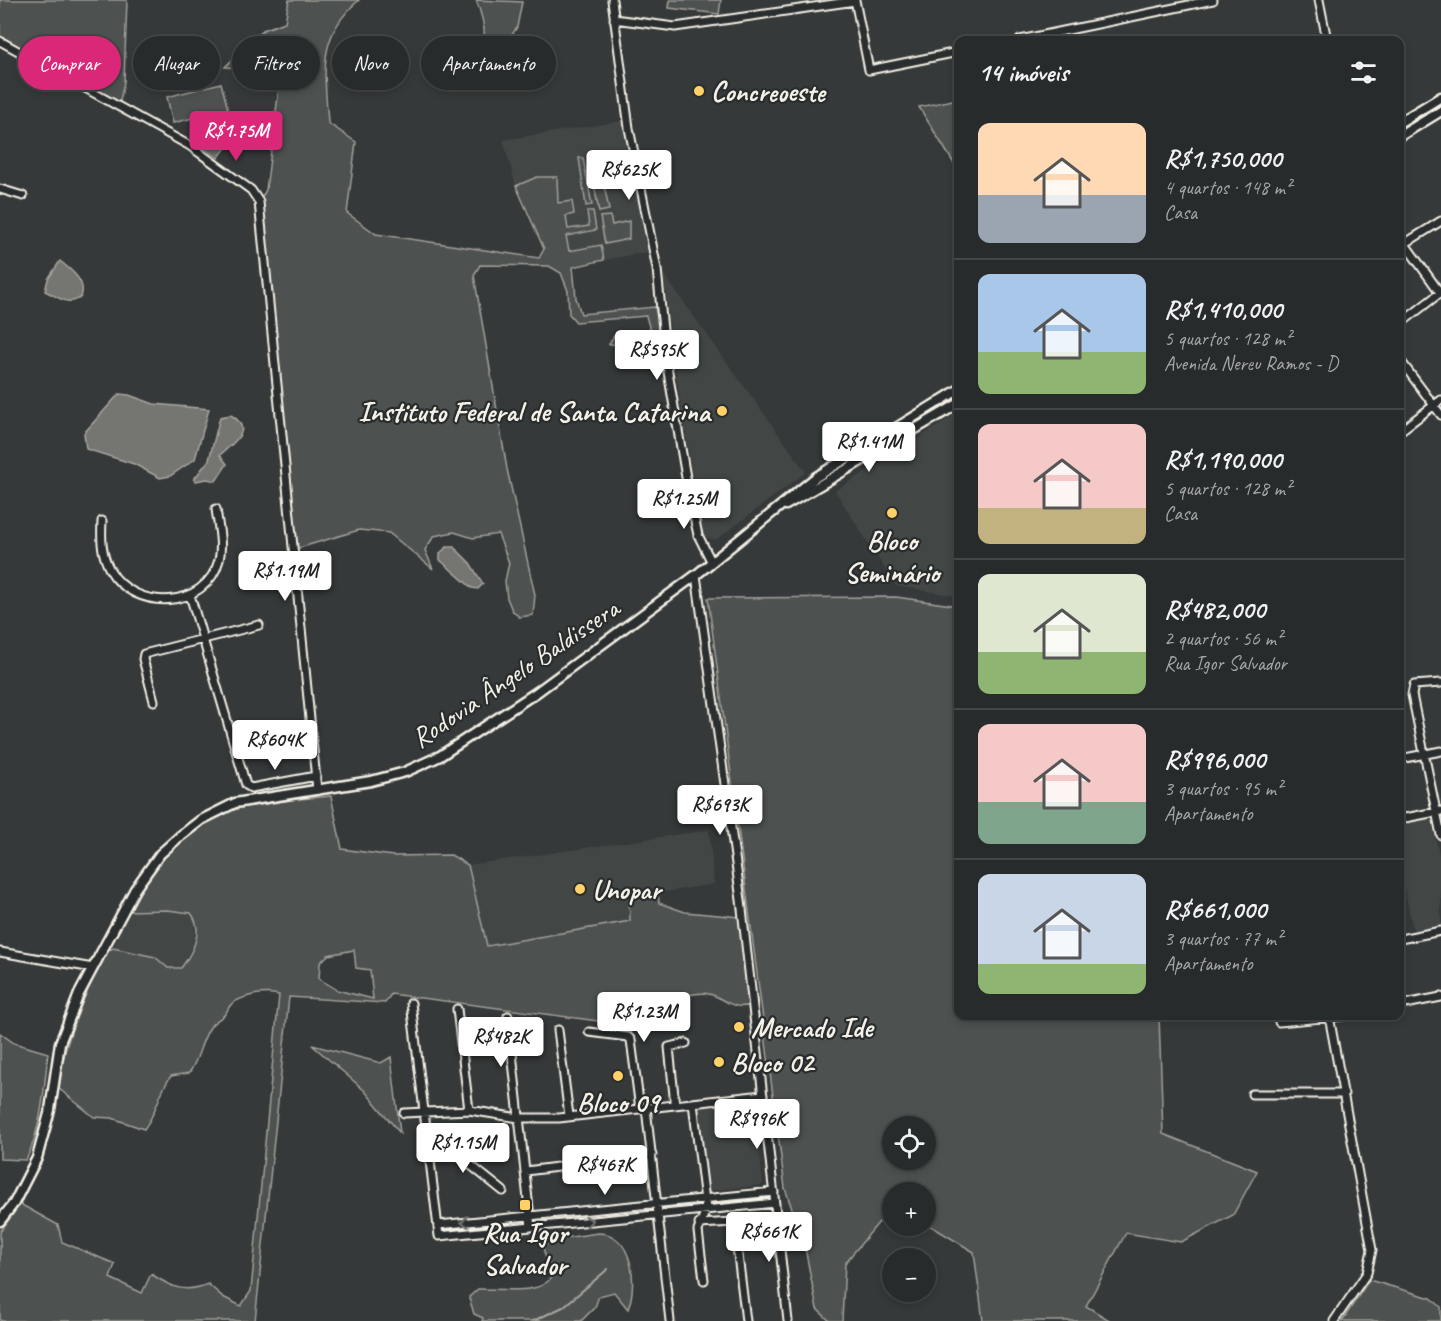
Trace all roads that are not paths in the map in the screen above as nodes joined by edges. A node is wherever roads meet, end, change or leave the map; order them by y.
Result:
1 (612, 0) edge
2 (1213, 0) edge
3 (1319, 0) edge
4 (855, 1) edge
5 (614, 19) junction
6 (1039, 36) edge
7 (1326, 36) edge
8 (0, 40) edge
9 (954, 53) edge
10 (1441, 97) edge
11 (1441, 111) edge
12 (1404, 120) edge
13 (1404, 134) edge
14 (0, 189) edge
15 (23, 196) dead end
16 (1441, 221) edge
17 (1404, 239) edge
18 (1404, 243) edge
19 (1441, 294) edge
20 (1404, 321) edge
21 (1404, 365) edge
22 (954, 392) edge
23 (1441, 400) edge
24 (1434, 405) junction
25 (954, 406) edge
26 (1441, 415) edge
27 (1404, 427) edge
28 (216, 509) dead end
29 (765, 517) junction
30 (102, 521) dead end
31 (711, 561) junction
32 (696, 575) junction
33 (190, 596) junction
34 (259, 625) dead end
35 (201, 638) junction
36 (1441, 683) edge
37 (154, 700) dead end
38 (1441, 751) edge
39 (1424, 755) junction
40 (1404, 758) edge
41 (316, 776) junction
42 (316, 790) junction
43 (1438, 812) edge
44 (1404, 818) edge
45 (1441, 835) edge
46 (1441, 931) edge
47 (1404, 938) edge
48 (0, 952) edge
49 (93, 968) junction
50 (1441, 997) edge
51 (411, 1003) dead end
52 (1404, 1004) edge
53 (457, 1009) dead end
54 (508, 1016) dead end
55 (1299, 1020) edge
56 (1330, 1020) edge
57 (1279, 1022) dead end
58 (558, 1030) dead end
59 (589, 1032) dead end
60 (687, 1043) dead end
61 (1252, 1094) dead end
62 (1344, 1094) junction
63 (763, 1095) junction
64 (693, 1103) junction
65 (675, 1105) junction
66 (643, 1108) junction
67 (469, 1110) junction
68 (424, 1112) junction
69 (404, 1113) dead end
70 (569, 1116) junction
71 (519, 1118) junction
72 (427, 1139) junction
73 (652, 1155) junction
74 (526, 1171) junction
75 (503, 1191) dead end
76 (774, 1192) junction
77 (705, 1198) junction
78 (658, 1203) junction
79 (775, 1203) junction
80 (706, 1209) junction
81 (659, 1213) junction
82 (530, 1216) junction
83 (0, 1221) edge
84 (699, 1224) junction
85 (438, 1225) junction
86 (531, 1227) junction
87 (704, 1280) dead end
88 (670, 1321) edge
89 (746, 1321) edge
90 (788, 1321) edge
91 (1334, 1321) edge

1 - 5 street
2 - 6 street
3 - 7 street
4 - 5 street
4 - 9 street
5 - 31 street
8 - 41 street
10 - 12 street
11 - 13 street
14 - 15 street
16 - 17 street
18 - 19 street
19 - 20 street
21 - 24 street
22 - 29 street
23 - 24 street
24 - 26 street
24 - 27 street
25 - 29 street
28 - 33 street
29 - 31 street, Rodovia Ângelo Baldissera
30 - 33 street
31 - 32 street, Rodovia Ângelo Baldissera
32 - 42 street, Rodovia Ângelo Baldissera
32 - 63 street
33 - 35 street
34 - 35 street
35 - 37 street
35 - 41 street
36 - 39 street
38 - 39 street
39 - 40 street
39 - 43 street
41 - 42 street
42 - 49 street, Rodovia Ângelo Baldissera
43 - 44 street
43 - 45 street
46 - 47 street
48 - 49 street
49 - 83 street, Rodovia Ângelo Baldissera
50 - 52 street
51 - 68 street
53 - 67 street
54 - 71 street
55 - 57 street
56 - 62 street
58 - 70 street
59 - 66 street
60 - 65 street
61 - 62 street
62 - 91 street
63 - 64 street
63 - 76 street
64 - 65 street
64 - 77 street
65 - 66 street
66 - 70 street
66 - 73 street
67 - 68 street
67 - 71 street
68 - 69 street
68 - 72 street
70 - 71 street
71 - 74 street
72 - 75 street
72 - 85 street
73 - 74 street
73 - 78 street
74 - 82 street
76 - 77 street
76 - 79 street
77 - 78 street
77 - 80 street
78 - 81 street
78 - 82 street
79 - 80 street
79 - 90 street
80 - 81 street
80 - 84 street
86 -> 81 street
81 - 88 street
82 -> 85 street
82 - 86 street
84 - 87 street
84 - 89 street
85 - 86 street

